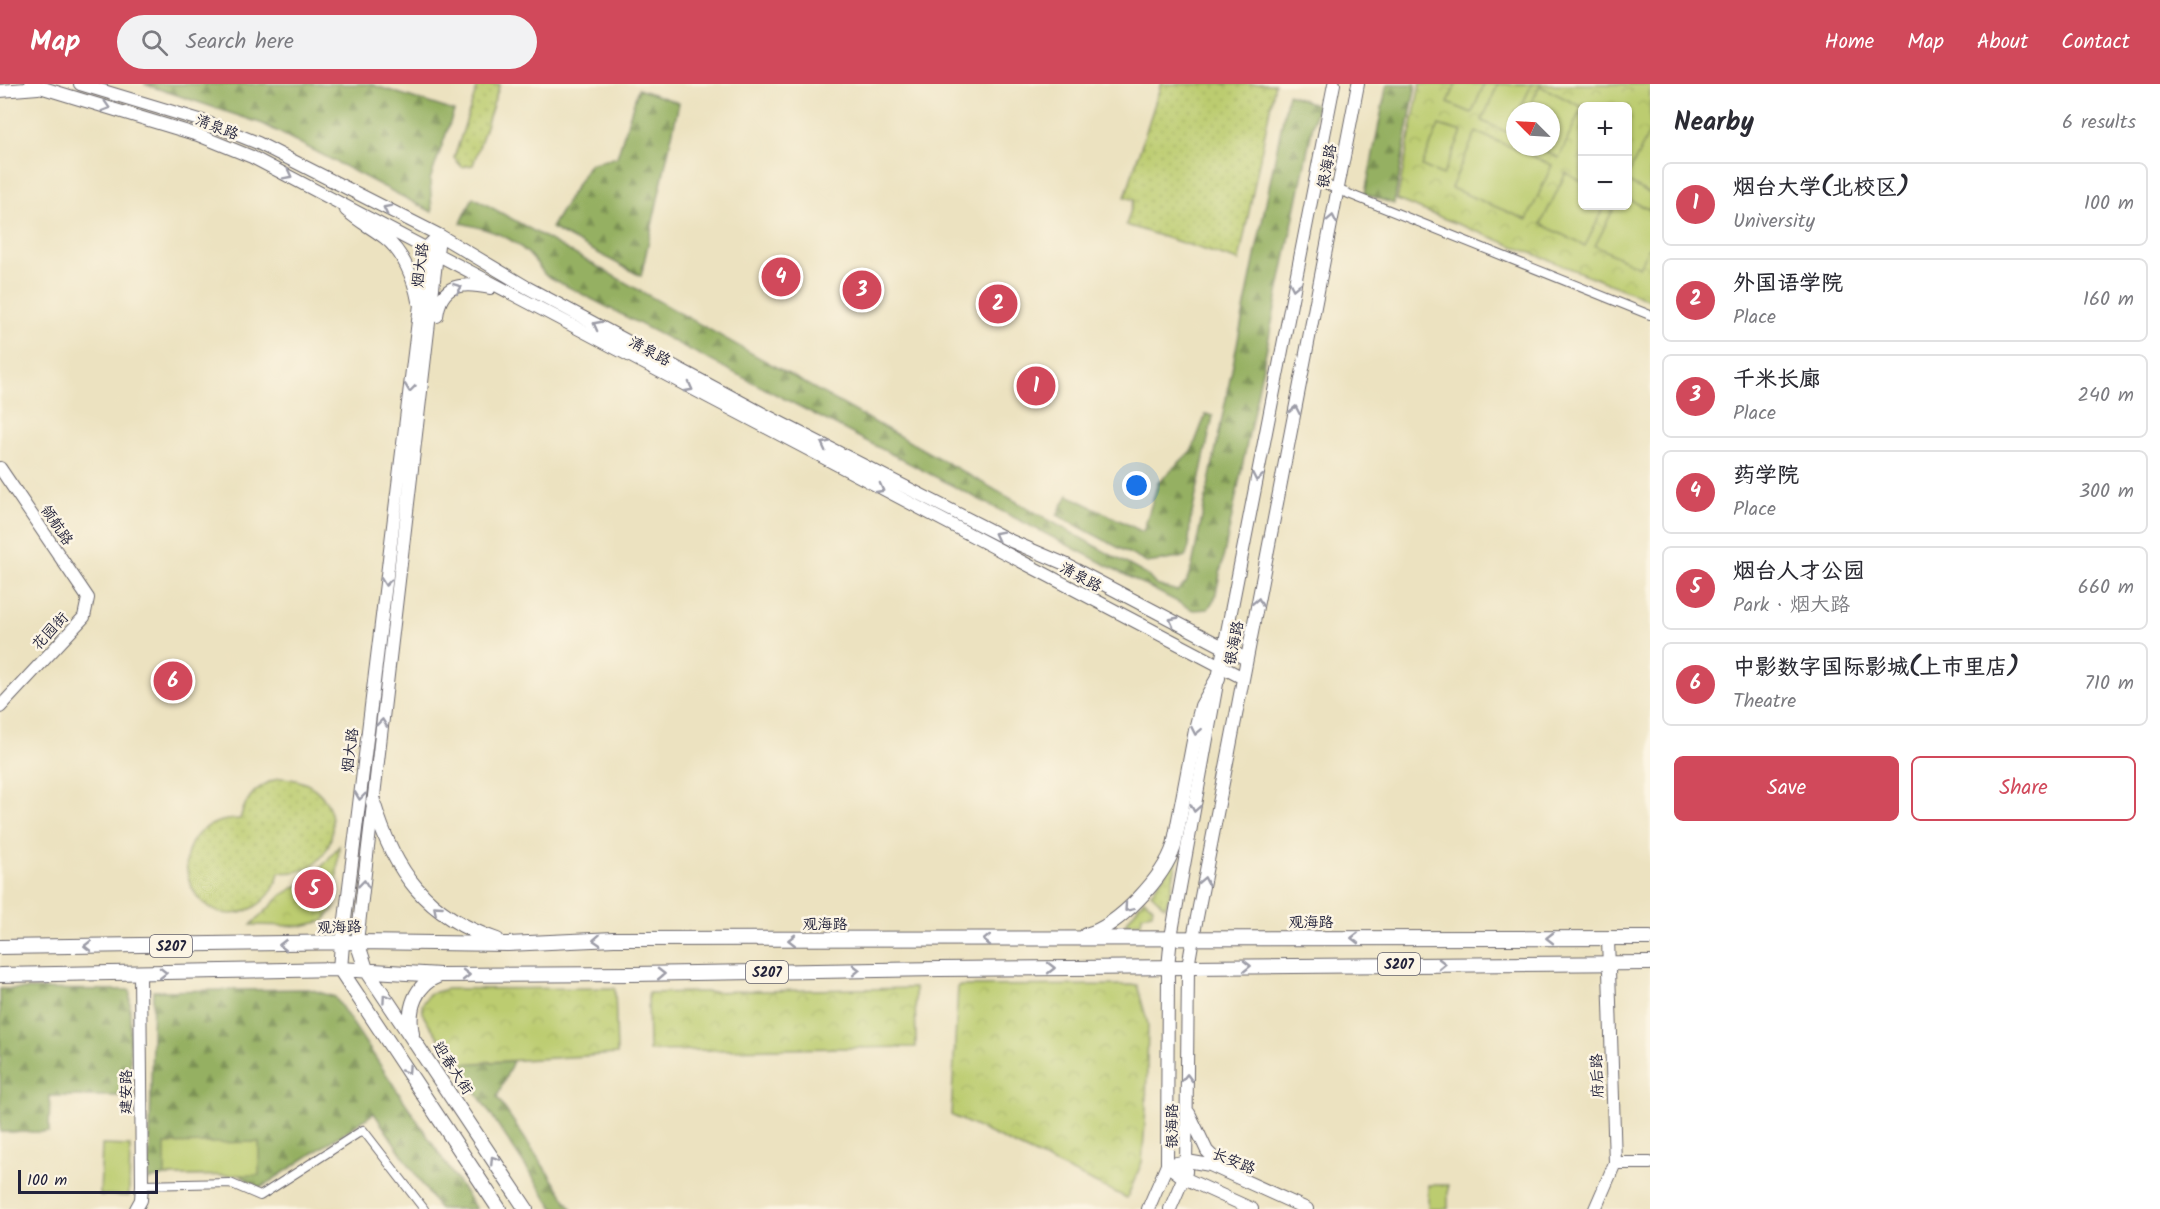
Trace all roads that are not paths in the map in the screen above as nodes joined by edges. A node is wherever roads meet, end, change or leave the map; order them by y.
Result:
1 (30, 84) edge
2 (80, 84) edge
3 (1334, 84) edge
4 (1358, 84) edge
5 (44, 88) junction
6 (0, 91) edge
7 (1314, 180) junction
8 (1338, 189) junction
9 (337, 200) junction
10 (439, 235) junction
11 (432, 249) junction
12 (505, 291) junction
13 (420, 309) junction
14 (1650, 315) edge
15 (422, 375) junction
16 (0, 468) edge
17 (88, 598) joint
18 (1225, 649) junction
19 (1246, 659) junction
20 (1220, 673) junction
21 (1243, 678) junction
22 (0, 707) edge
23 (373, 802) junction
24 (1171, 937) junction
25 (1193, 938) junction
26 (1608, 938) junction
27 (1650, 938) edge
28 (1068, 940) junction
29 (357, 942) junction
30 (342, 944) junction
31 (507, 944) junction
32 (0, 947) edge
33 (1609, 963) junction
34 (1650, 963) edge
35 (1168, 967) junction
36 (1188, 967) junction
37 (340, 969) junction
38 (366, 969) junction
39 (140, 973) junction
40 (0, 975) edge
41 (440, 975) junction
42 (412, 1036) junction
43 (1187, 1108) junction
44 (1187, 1161) junction
45 (1615, 1163) junction
46 (1650, 1163) edge
47 (1167, 1165) junction
48 (1234, 1176) junction
49 (1184, 1178) junction
50 (1250, 1184) junction
51 (142, 1185) junction
52 (1247, 1207) edge
53 (136, 1209) edge
54 (424, 1209) edge
55 (499, 1209) edge
56 (526, 1209) edge
57 (1148, 1209) edge
58 (1170, 1209) edge
59 (1307, 1209) edge
60 (1594, 1209) edge

1 - 5 main road, 清泉路
10 -> 2 main road, 清泉路
3 - 7 main road, 银海路
4 - 8 main road, 银海路
5 - 6 main road
5 -> 9 main road, 清泉路
7 - 8 street
7 -> 18 main road, 银海路
8 - 14 street
19 -> 8 main road, 银海路
9 - 11 main road, 清泉路
9 - 13 main road
10 - 11 main road, 烟大路
18 -> 10 main road, 清泉路
11 - 12 main road, 清泉路
11 - 13 main road, 烟大路
11 - 15 main road, 烟大路
15 -> 12 main road
12 -> 20 main road, 清泉路
13 -> 30 main road, 烟大路
23 -> 15 main road, 烟大路
16 - 17 main road, 领航路
17 - 22 main road, 花园街
18 - 19 main road, 清泉路
18 - 20 main road, 银海路
19 - 21 main road, 银海路
20 - 21 main road, 清泉路
20 -> 24 main road, 银海路
20 -> 28 main road
25 -> 21 main road, 银海路
29 -> 23 main road, 烟大路
31 -> 23 main road
24 - 25 main road, 观海路 / S207
24 - 28 main road, 观海路 / S207
24 - 35 main road, 银海路
26 -> 25 main road, 观海路 / S207
25 - 36 main road, 银海路
26 - 27 main road, 观海路 / S207
26 - 33 main road, 府后路
28 -> 31 main road, 观海路 / S207
29 - 30 main road, 观海路 / S207
29 - 31 main road, 观海路 / S207
29 - 38 main road, 迎春大街
30 -> 32 main road, 观海路 / S207
30 - 37 main road
33 - 34 main road, S207
36 -> 33 main road, S207
33 - 45 main road, 府后路
35 - 36 main road, S207
41 -> 35 main road, S207
35 - 47 main road, 银海路
43 -> 36 main road, 银海路
37 - 38 main road, S207
39 -> 37 main road, S207
37 -> 55 main road
38 - 41 main road, S207
42 -> 38 main road, 迎春大街
39 - 40 main road, S207
39 - 51 main road, 建安路
41 - 42 main road
56 -> 42 main road, 迎春大街
43 - 44 main road, 银海路
43 - 48 main road
44 - 47 main road, 长安路
44 - 48 main road, 长安路
44 - 49 main road, 银海路
45 - 46 main road
45 - 60 main road, 府后路
47 - 49 main road
47 - 57 main road, 银海路
48 - 50 main road, 长安路
49 - 52 main road
49 - 58 main road, 银海路
50 - 52 main road
50 - 59 main road, 长安路
51 - 53 main road, 建安路
51 - 54 street

